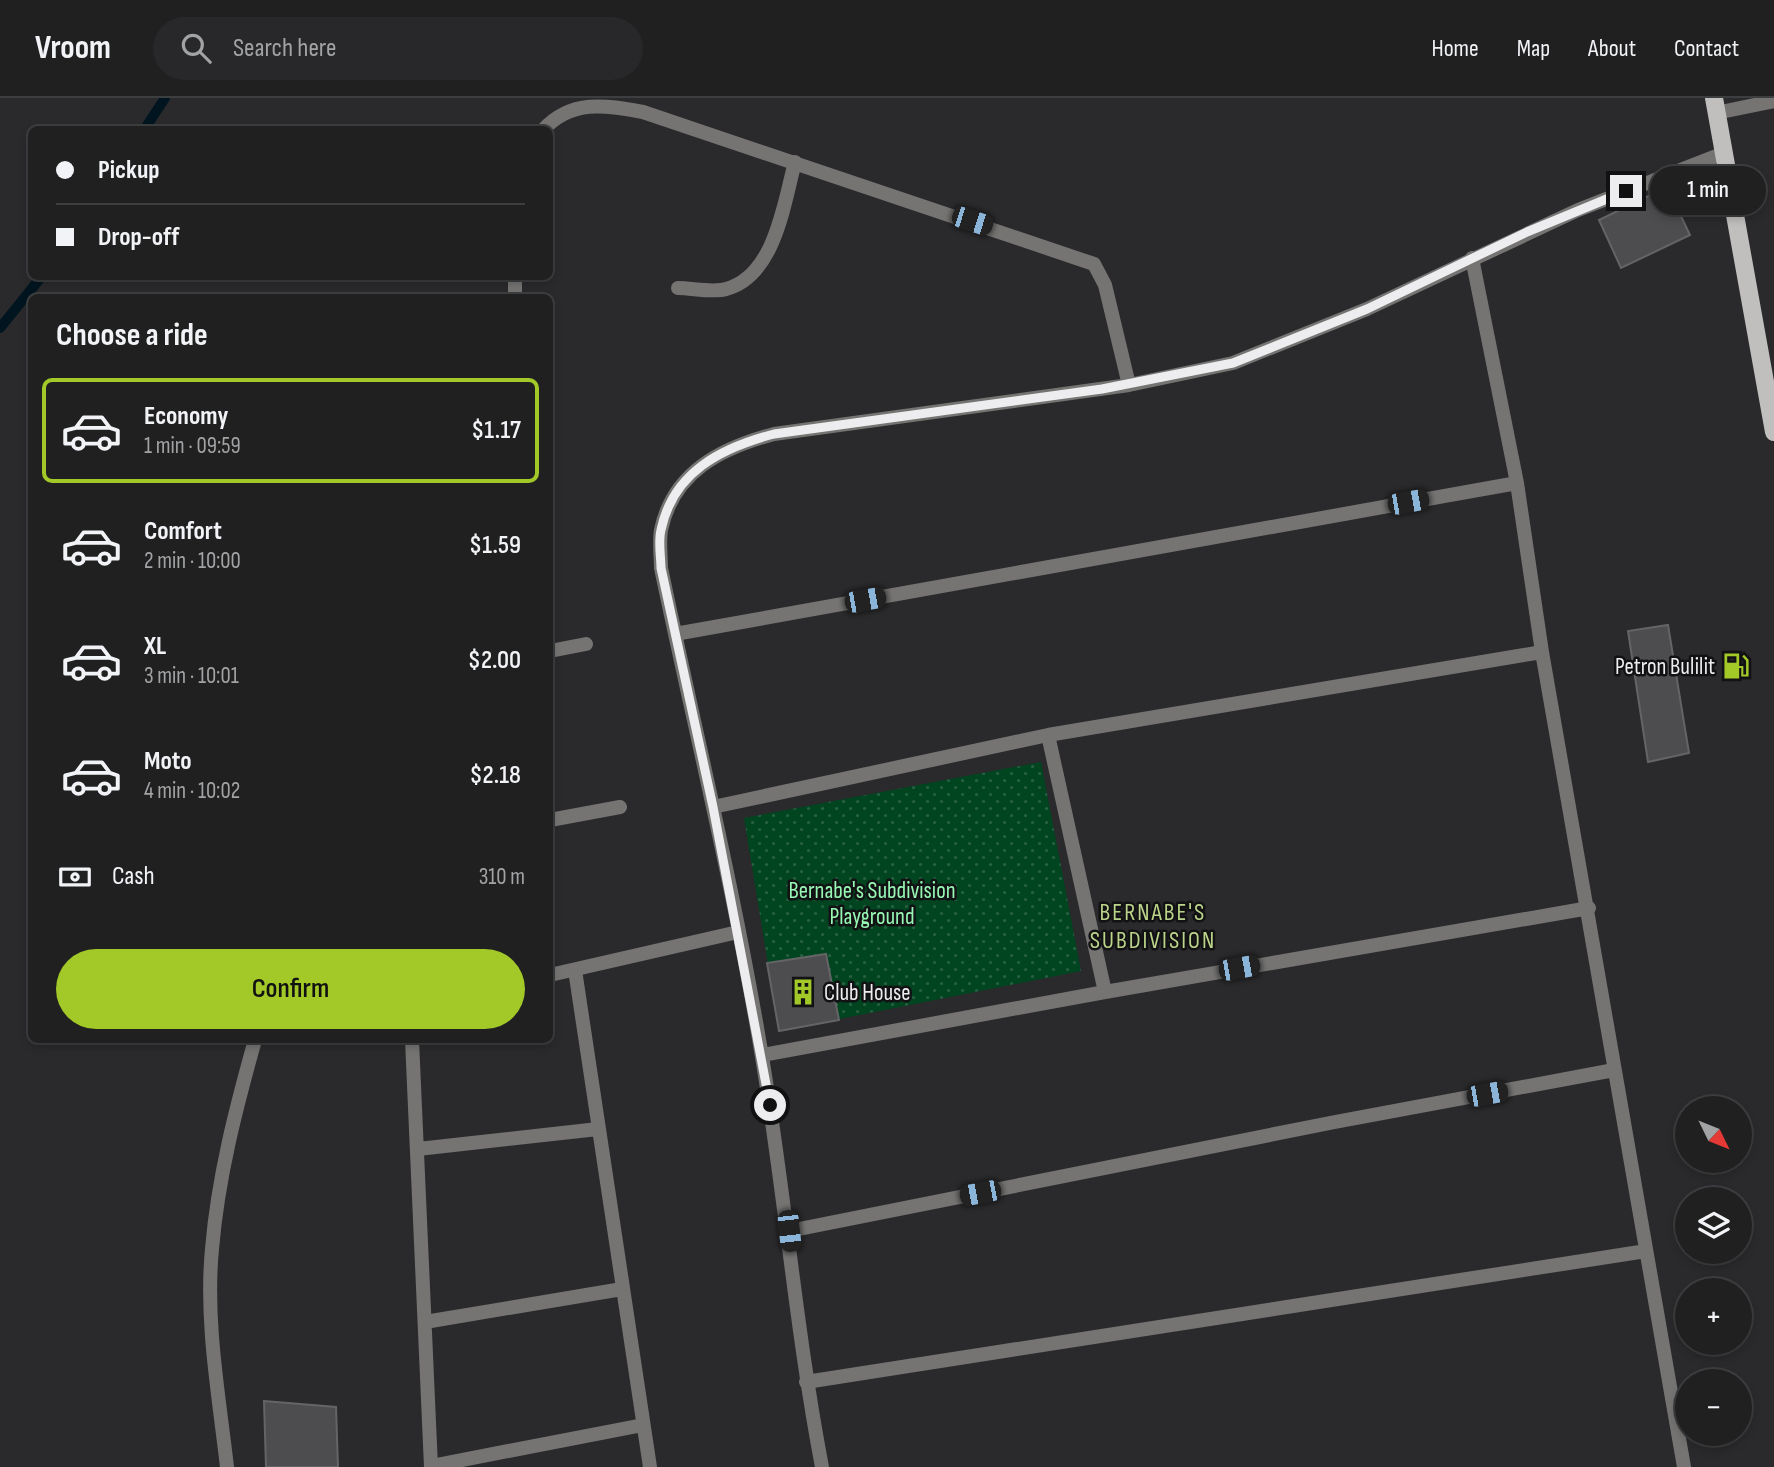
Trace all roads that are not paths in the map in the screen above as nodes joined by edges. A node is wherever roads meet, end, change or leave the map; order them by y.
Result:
1 (1774, 101) edge
2 (1715, 106) edge
3 (546, 126) edge
4 (1724, 153) junction
5 (795, 162) junction
6 (1472, 258) junction
7 (678, 288) dead end
8 (1129, 385) junction
9 (1772, 409) edge
10 (1774, 432) edge
11 (1517, 482) junction
12 (675, 634) junction
13 (586, 644) dead end
14 (553, 650) edge
15 (1542, 652) junction
16 (1048, 735) junction
17 (620, 807) dead end
18 (713, 807) junction
19 (553, 819) edge
20 (1589, 908) junction
21 (738, 932) junction
22 (575, 970) junction
23 (553, 974) edge
24 (1105, 992) junction
25 (253, 1043) edge
26 (412, 1043) edge
27 (762, 1055) junction
28 (1614, 1070) junction
29 (598, 1129) junction
30 (418, 1149) junction
31 (789, 1231) junction
32 (1646, 1251) junction
33 (622, 1289) junction
34 (425, 1322) junction
35 (806, 1382) junction
36 (643, 1425) junction
37 (431, 1466) edge
38 (227, 1467) edge
39 (650, 1467) edge
40 (822, 1467) edge
41 (1684, 1467) edge

1 - 2 street
2 - 4 main road
3 - 5 street
4 - 6 street
4 - 9 main road
5 - 7 street
5 - 8 street
6 - 8 street
6 - 11 street
8 - 12 street
9 - 10 main road
11 - 12 street
11 - 15 street
12 - 18 street
13 - 14 street
15 - 16 street
15 - 20 street
16 - 18 street
16 - 24 street
17 - 19 street
18 - 21 street
20 - 24 street
20 - 28 street
21 - 22 street
21 - 27 street
22 - 23 street
22 - 29 street
24 - 27 street
25 - 38 street
26 - 30 street
27 - 31 street
28 - 31 street
28 - 32 street
29 - 30 street
29 - 33 street
30 - 34 street
31 - 35 street
32 - 35 street
32 - 41 street
33 - 34 street
33 - 36 street
34 - 37 street
35 - 40 street
36 - 37 street
36 - 39 street

